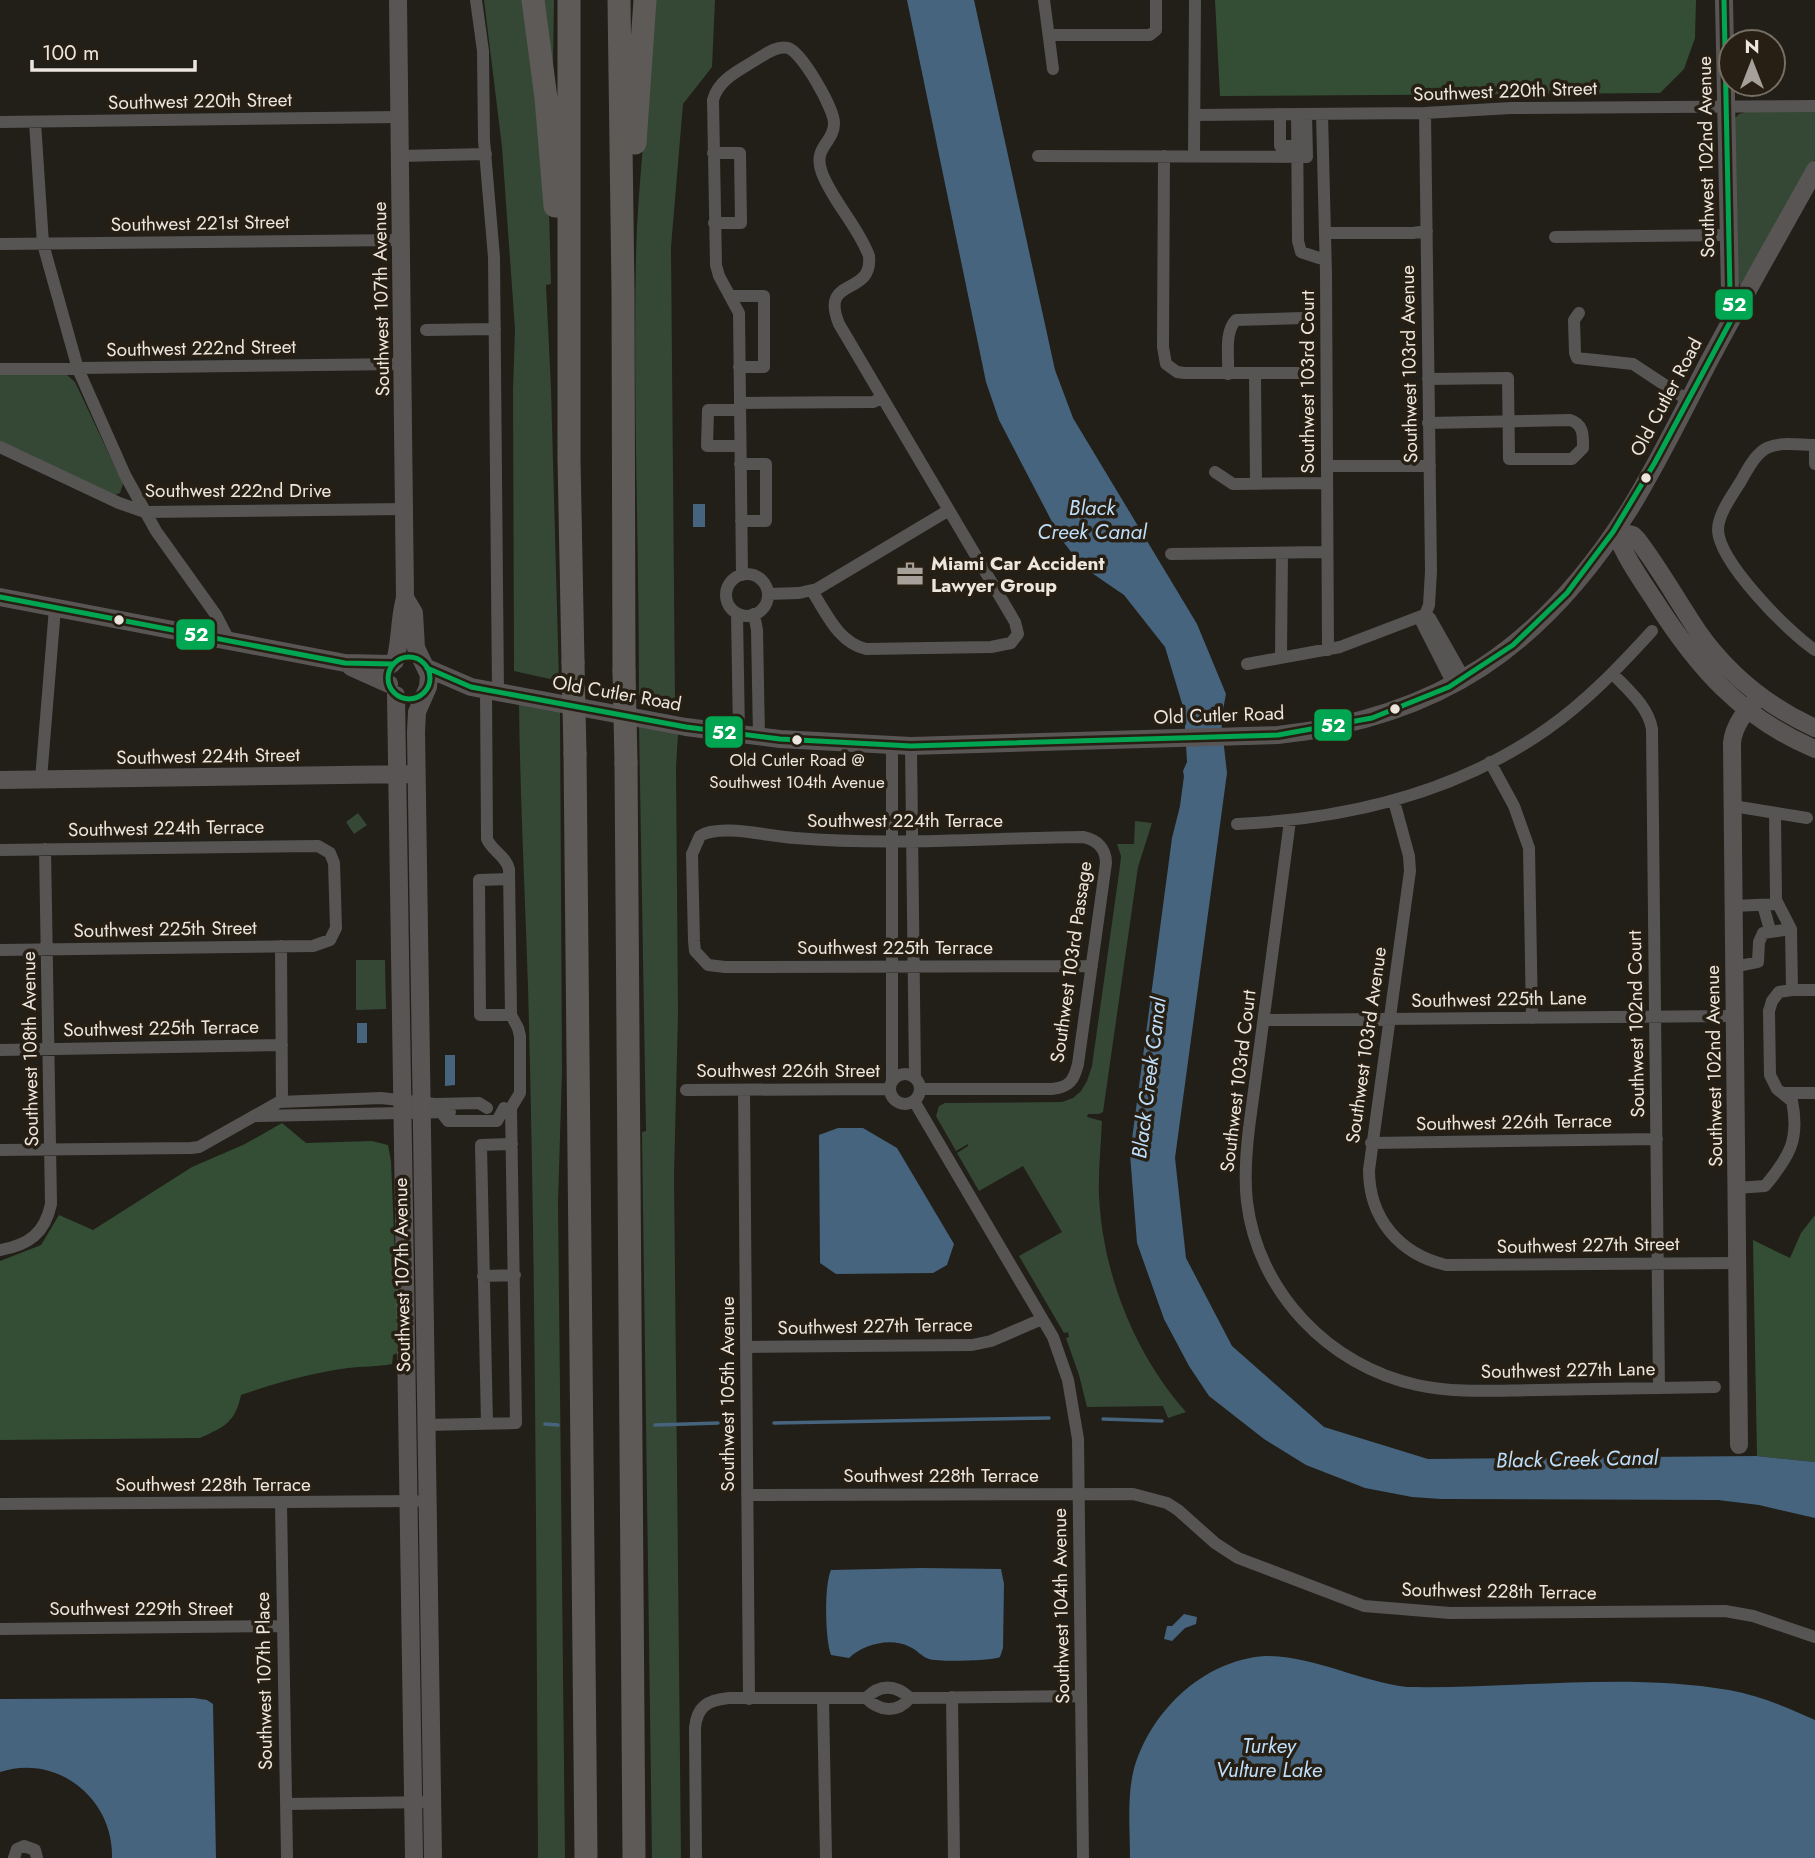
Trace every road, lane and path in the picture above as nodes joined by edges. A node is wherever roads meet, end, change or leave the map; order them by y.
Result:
1 (398, 0) edge
2 (476, 0) edge
3 (533, 0) edge
4 (569, 0) edge
5 (619, 0) edge
6 (645, 0) edge
7 (1044, 0) edge
8 (1156, 0) edge
9 (1195, 0) edge
10 (1724, 0) edge
11 (1049, 35) junction
12 (1053, 69) dead end
13 (1815, 106) edge
14 (1725, 107) junction
15 (1425, 113) junction
16 (1280, 114) junction
17 (1302, 114) junction
18 (1322, 114) junction
19 (1199, 115) junction
20 (400, 117) junction
21 (0, 122) edge
22 (35, 122) junction
23 (713, 153) junction
24 (1300, 153) junction
25 (486, 154) junction
26 (400, 156) junction
27 (1038, 156) dead end
28 (1164, 156) junction
29 (1198, 156) junction
30 (1815, 170) edge
31 (622, 203) junction
32 (714, 223) junction
33 (1427, 231) junction
34 (1326, 233) junction
35 (1728, 235) junction
36 (1555, 237) dead end
37 (401, 240) junction
38 (0, 244) edge
39 (43, 244) junction
40 (1319, 258) dead end
41 (731, 296) junction
42 (1736, 311) junction
43 (1579, 313) dead end
44 (1304, 318) dead end
45 (495, 329) junction
46 (426, 330) dead end
47 (403, 364) junction
48 (739, 367) junction
49 (0, 369) edge
50 (78, 369) junction
51 (1255, 373) junction
52 (1303, 373) dead end
53 (1228, 374) junction
54 (1428, 379) junction
55 (882, 398) junction
56 (1689, 401) junction
57 (740, 407) junction
58 (1509, 421) junction
59 (1429, 423) junction
60 (1815, 445) edge
61 (740, 446) junction
62 (0, 447) edge
63 (569, 459) junction
64 (740, 464) junction
65 (1815, 464) edge
66 (1327, 466) junction
67 (1430, 466) junction
68 (1215, 472) dead end
69 (1327, 483) junction
70 (1256, 484) junction
71 (405, 509) junction
72 (949, 510) junction
73 (145, 512) junction
74 (741, 521) junction
75 (1615, 531) junction
76 (1327, 552) junction
77 (1282, 553) junction
78 (1171, 554) dead end
79 (742, 575) junction
80 (812, 591) junction
81 (768, 594) junction
82 (0, 597) edge
83 (405, 598) junction
84 (55, 608) junction
85 (737, 612) junction
86 (754, 614) junction
87 (1424, 615) junction
88 (1652, 631) dead end
89 (230, 642) junction
90 (1328, 650) junction
91 (1815, 650) edge
92 (1281, 656) junction
93 (345, 663) junction
94 (394, 663) junction
95 (424, 664) junction
96 (1247, 664) dead end
97 (1612, 673) junction
98 (739, 679) junction
99 (758, 679) junction
100 (1459, 681) junction
101 (392, 690) junction
102 (485, 690) junction
103 (425, 692) junction
104 (1760, 695) junction
105 (1747, 710) junction
106 (1815, 728) edge
107 (739, 735) junction
108 (759, 737) junction
109 (892, 746) junction
110 (911, 746) junction
111 (1815, 749) edge
112 (1490, 762) junction
113 (407, 774) junction
114 (41, 779) junction
115 (0, 780) edge
116 (1394, 801) junction
117 (1733, 806) junction
118 (1775, 813) junction
119 (1807, 818) dead end
120 (1290, 821) junction
121 (1237, 824) dead end
122 (892, 841) junction
123 (913, 841) junction
124 (1102, 848) joint
125 (45, 849) junction
126 (0, 850) edge
127 (509, 879) junction
128 (1777, 904) junction
129 (1763, 905) junction
130 (1734, 906) junction
131 (1791, 929) junction
132 (1770, 930) junction
133 (330, 940) joint
134 (281, 946) junction
135 (48, 949) junction
136 (0, 950) edge
137 (701, 959) joint
138 (893, 966) junction
139 (914, 966) junction
140 (1092, 966) junction
141 (1734, 967) junction
142 (1793, 990) junction
143 (1815, 990) edge
144 (510, 1015) junction
145 (1656, 1016) junction
146 (1734, 1016) junction
147 (1532, 1018) junction
148 (1389, 1019) junction
149 (1264, 1020) junction
150 (282, 1045) junction
151 (49, 1049) junction
152 (0, 1050) edge
153 (282, 1072) junction
154 (918, 1083) junction
155 (891, 1085) junction
156 (686, 1090) dead end
157 (744, 1090) junction
158 (1784, 1093) junction
159 (1815, 1093) edge
160 (325, 1101) junction
161 (914, 1101) junction
162 (286, 1102) junction
163 (411, 1105) junction
164 (487, 1108) junction
165 (508, 1108) junction
166 (441, 1112) junction
167 (302, 1113) junction
168 (254, 1116) junction
169 (1657, 1139) junction
170 (1371, 1143) junction
171 (512, 1144) junction
172 (50, 1149) junction
173 (0, 1150) edge
174 (1736, 1188) junction
175 (0, 1250) edge
176 (1440, 1263) joint
177 (1737, 1263) junction
178 (1658, 1264) junction
179 (515, 1275) junction
180 (483, 1276) junction
181 (1042, 1319) junction
182 (746, 1347) junction
183 (1421, 1386) joint
184 (1715, 1387) dead end
185 (1659, 1388) junction
186 (487, 1424) junction
187 (425, 1425) junction
188 (1739, 1444) dead end
189 (1078, 1493) junction
190 (747, 1495) junction
191 (408, 1501) junction
192 (427, 1501) junction
193 (281, 1503) junction
194 (0, 1504) edge
195 (283, 1626) junction
196 (0, 1629) edge
197 (1815, 1637) edge
198 (1081, 1696) junction
199 (952, 1697) junction
200 (824, 1698) junction
201 (866, 1698) junction
202 (910, 1698) junction
203 (749, 1699) junction
204 (413, 1802) junction
205 (433, 1802) junction
206 (286, 1804) junction
207 (14, 1858) edge
208 (37, 1858) edge
209 (286, 1858) edge
210 (414, 1858) edge
211 (433, 1858) edge
212 (586, 1858) edge
213 (634, 1858) edge
214 (696, 1858) edge
215 (825, 1858) edge
216 (954, 1858) edge
217 (1083, 1858) edge

1 - 20 street, Southwest 107th Avenue
2 - 25 street
3 - 63 highway
4 - 63 highway
5 - 31 highway
6 - 31 highway
7 - 11 street
8 - 11 street
9 - 19 street
10 - 14 street, Southwest 102nd Avenue
11 - 12 street
13 - 14 street, Southwest 220th Street
14 - 15 street, Southwest 220th Street
14 - 35 street, Southwest 102nd Avenue
15 - 18 street, Southwest 220th Street
15 - 33 street, Southwest 103rd Avenue
16 - 17 street, Southwest 220th Street
16 - 19 street, Southwest 220th Street
16 - 24 street
17 - 18 street, Southwest 220th Street
17 - 24 street
18 - 34 street, Southwest 103rd Court
19 - 29 street
20 - 22 street, Southwest 220th Street
20 - 26 street, Southwest 107th Avenue
21 - 22 street, Southwest 220th Street
22 - 39 street
23 - 32 street
23 - 32 street
23 - 55 street
24 - 29 street
24 - 40 street
25 - 26 street
25 - 45 street
26 - 37 street, Southwest 107th Avenue
27 - 28 street
28 - 29 street
28 - 53 street
30 - 42 street, Old Cutler Road
31 - 213 highway, bridge
32 - 41 street
33 - 34 street
33 - 54 street, Southwest 103rd Avenue
34 - 66 street, Southwest 103rd Court
35 - 36 street
35 - 42 street, Southwest 102nd Avenue
37 - 39 street, Southwest 221st Street
37 - 47 street, Southwest 107th Avenue
38 - 39 street, Southwest 221st Street
39 - 50 street
41 - 48 street
41 - 48 street
42 - 56 street, Old Cutler Road
43 - 56 street
44 - 53 street
45 - 46 street
45 - 102 street
47 - 50 street, Southwest 222nd Street
47 - 71 street, Southwest 107th Avenue
48 - 57 street
49 - 50 street, Southwest 222nd Street
50 - 73 street
51 - 52 street
51 - 53 street
51 - 70 street
54 - 58 street
54 - 59 street, Southwest 103rd Avenue
55 - 57 street
55 - 72 street
56 - 75 street, Old Cutler Road
57 - 61 street
57 - 61 street
58 - 58 street
58 - 59 street
59 - 67 street, Southwest 103rd Avenue
60 - 65 street
60 - 91 street
61 - 64 street
62 - 73 street, Southwest 222nd Drive
63 - 212 highway, bridge
64 - 74 street
64 - 74 street
66 - 67 street
66 - 69 street, Southwest 103rd Court
67 - 87 street, Southwest 103rd Avenue
68 - 70 street
69 - 70 street
69 - 76 street, Southwest 103rd Court
71 - 73 street, Southwest 222nd Drive
71 - 83 street, Southwest 107th Avenue
72 - 80 street
72 - 80 street
73 - 89 street
74 - 79 street
75 - 100 street, Old Cutler Road
75 - 104 street
75 - 105 street
76 - 77 street
76 - 90 street, Southwest 103rd Court
77 - 78 street
77 - 92 street
79 - 81 street
79 - 85 street
80 - 81 street
81 - 86 street
82 - 84 street
83 - 94 street
83 - 95 street
84 - 89 street
84 - 114 street
85 - 86 street
85 - 98 street
86 - 99 street
87 - 90 street
87 - 100 street, Southwest 103rd Avenue
88 - 97 street
89 - 93 street
90 - 92 street
92 - 96 street
93 - 94 street
93 - 101 street
94 - 95 street
94 - 101 street
95 - 102 street, Old Cutler Road
95 - 103 street
97 - 112 street
97 - 145 street, Southwest 102nd Court
98 - 99 street
98 - 107 street
99 - 108 street
100 - 110 street, Old Cutler Road
101 - 103 street
101 - 113 street, Southwest 107th Avenue
102 - 103 street, Old Cutler Road
102 - 107 street, Old Cutler Road
102 - 127 street
103 - 113 street, Southwest 107th Avenue
104 - 105 street, Southwest 102nd Avenue
104 - 106 street
105 - 111 street
105 - 117 street, Southwest 102nd Avenue
107 - 108 street, Old Cutler Road
108 - 109 street, Old Cutler Road
109 - 110 street, Old Cutler Road
109 - 122 street
110 - 123 street
112 - 116 street
112 - 147 street
113 - 114 street, Southwest 224th Street
113 - 163 street, Southwest 107th Avenue
114 - 115 street, Southwest 224th Street
116 - 120 street
116 - 148 street, Southwest 103rd Avenue
117 - 118 street
117 - 130 street, Southwest 102nd Avenue
118 - 119 street
118 - 128 street
120 - 121 street
120 - 149 street, Southwest 103rd Court
122 - 123 street, Southwest 224th Terrace
122 - 137 street, Southwest 224th Terrace
122 - 138 street
123 - 124 street, Southwest 224th Terrace
123 - 139 street
124 - 140 street, Southwest 103rd Passage
125 - 126 street, Southwest 224th Terrace
125 - 133 street, Southwest 224th Terrace
125 - 135 street, Southwest 108th Avenue
127 - 144 street
127 - 144 street
128 - 129 street
128 - 131 street
129 - 130 street
129 - 132 street
130 - 141 street, Southwest 102nd Avenue
131 - 132 street
131 - 142 street
132 - 141 street
133 - 134 street, Southwest 225th Street
134 - 135 street, Southwest 225th Street
134 - 150 street
135 - 136 street, Southwest 225th Street
135 - 151 street, Southwest 108th Avenue
137 - 138 street, Southwest 225th Terrace
138 - 139 street, Southwest 225th Terrace
138 - 155 street
139 - 140 street, Southwest 225th Terrace
139 - 154 street
140 - 154 street, Southwest 103rd Passage
141 - 146 street, Southwest 102nd Avenue
142 - 143 street
142 - 158 street
144 - 165 street
145 - 146 street, Southwest 225th Lane
145 - 147 street, Southwest 225th Lane
145 - 169 street, Southwest 102nd Court
146 - 174 street, Southwest 102nd Avenue
147 - 148 street, Southwest 225th Lane
148 - 149 street, Southwest 225th Lane
148 - 170 street, Southwest 103rd Avenue
149 - 183 street, Southwest 103rd Court
150 - 151 street, Southwest 225th Terrace
150 - 153 street
151 - 152 street, Southwest 225th Terrace
151 - 172 street, Southwest 108th Avenue
153 - 160 street
153 - 162 street
154 - 155 street
154 - 161 street
155 - 157 street, Southwest 226th Street
155 - 161 street
156 - 157 street, Southwest 226th Street
157 - 182 street, Southwest 105th Avenue
158 - 159 street
158 - 174 street
160 - 162 street
160 - 163 street
161 - 181 street, Southwest 104th Avenue
162 - 167 street
162 - 168 street
163 - 164 street
163 - 166 street
163 - 167 street
163 - 187 street, Southwest 107th Avenue
163 - 191 street, Southwest 107th Avenue
164 - 165 street
164 - 166 street
165 - 166 street
165 - 171 street
167 - 168 street
168 - 172 street
169 - 170 street, Southwest 226th Terrace
169 - 178 street, Southwest 102nd Court
170 - 176 street, Southwest 103rd Avenue
171 - 179 street
171 - 180 street
172 - 173 street
172 - 175 street, Southwest 108th Avenue
174 - 177 street, Southwest 102nd Avenue
176 - 178 street, Southwest 227th Street
177 - 178 street, Southwest 227th Street
177 - 188 street, Southwest 102nd Avenue
178 - 185 street, Southwest 102nd Court
179 - 180 street
179 - 186 street
180 - 186 street
181 - 182 street, Southwest 227th Terrace
181 - 189 street, Southwest 104th Avenue
182 - 190 street, Southwest 105th Avenue
183 - 185 street, Southwest 227th Lane
184 - 185 street, Southwest 227th Lane
186 - 187 street
187 - 192 street, Southwest 107th Avenue
189 - 190 street, Southwest 228th Terrace
189 - 197 street, Southwest 228th Terrace
189 - 198 street, Southwest 104th Avenue
190 - 203 street, Southwest 105th Avenue
191 - 192 street, Southwest 228th Terrace
191 - 193 street, Southwest 228th Terrace
191 - 204 street, Southwest 107th Avenue
192 - 205 street, Southwest 107th Avenue
193 - 194 street, Southwest 228th Terrace
193 - 195 street, Southwest 107th Place
195 - 196 street, Southwest 229th Street
195 - 206 street, Southwest 107th Place
198 - 199 street
198 - 217 street, Southwest 104th Avenue
199 - 202 street
199 - 216 street
200 - 201 street
200 - 203 street
200 - 215 street
201 - 202 street
201 - 202 street
203 - 214 street
204 - 205 street
204 - 206 street
204 - 210 street, Southwest 107th Avenue
205 - 211 street, Southwest 107th Avenue
206 - 209 street, Southwest 107th Place
207 - 208 street

